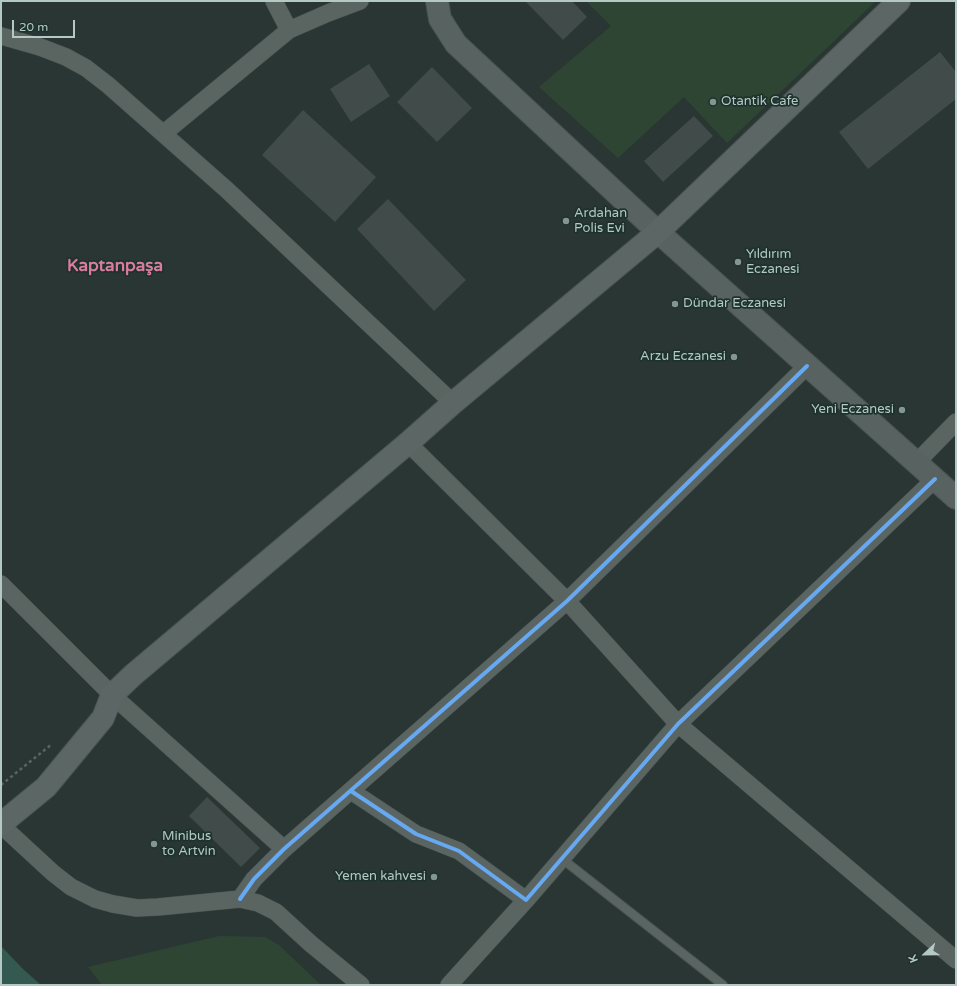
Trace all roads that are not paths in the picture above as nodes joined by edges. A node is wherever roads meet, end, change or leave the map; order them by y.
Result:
1 (274, 1) edge
2 (360, 1) edge
3 (437, 1) edge
4 (899, 1) edge
5 (289, 30) junction
6 (1, 36) edge
7 (164, 133) junction
8 (658, 232) junction
9 (807, 366) junction
10 (454, 403) junction
11 (956, 422) edge
12 (408, 443) junction
13 (916, 463) junction
14 (935, 479) junction
15 (956, 498) edge
16 (1, 584) edge
17 (567, 601) junction
18 (112, 695) junction
19 (678, 724) junction
20 (351, 791) junction
21 (1, 825) edge
22 (284, 849) junction
23 (561, 858) junction
24 (240, 899) junction
25 (526, 900) junction
26 (956, 960) edge
27 (361, 985) edge
28 (449, 985) edge
29 (723, 985) edge

1 - 5 street
2 - 5 street
3 - 8 main road
4 - 8 main road
5 - 7 street
6 - 7 street
7 - 10 street
8 - 9 main road
8 - 10 main road
9 - 13 main road
9 - 17 street
10 - 12 main road
11 - 13 street
12 - 17 street
12 - 18 main road
13 - 14 main road
14 - 15 main road
14 - 19 street
16 - 18 street
17 - 19 street
17 - 20 street
18 - 21 main road
18 - 22 street
19 - 23 street
19 - 26 street
20 - 22 street
20 - 25 street
21 - 24 street
22 - 24 street
23 - 25 street
23 - 29 lane
24 - 27 street
25 - 28 street

